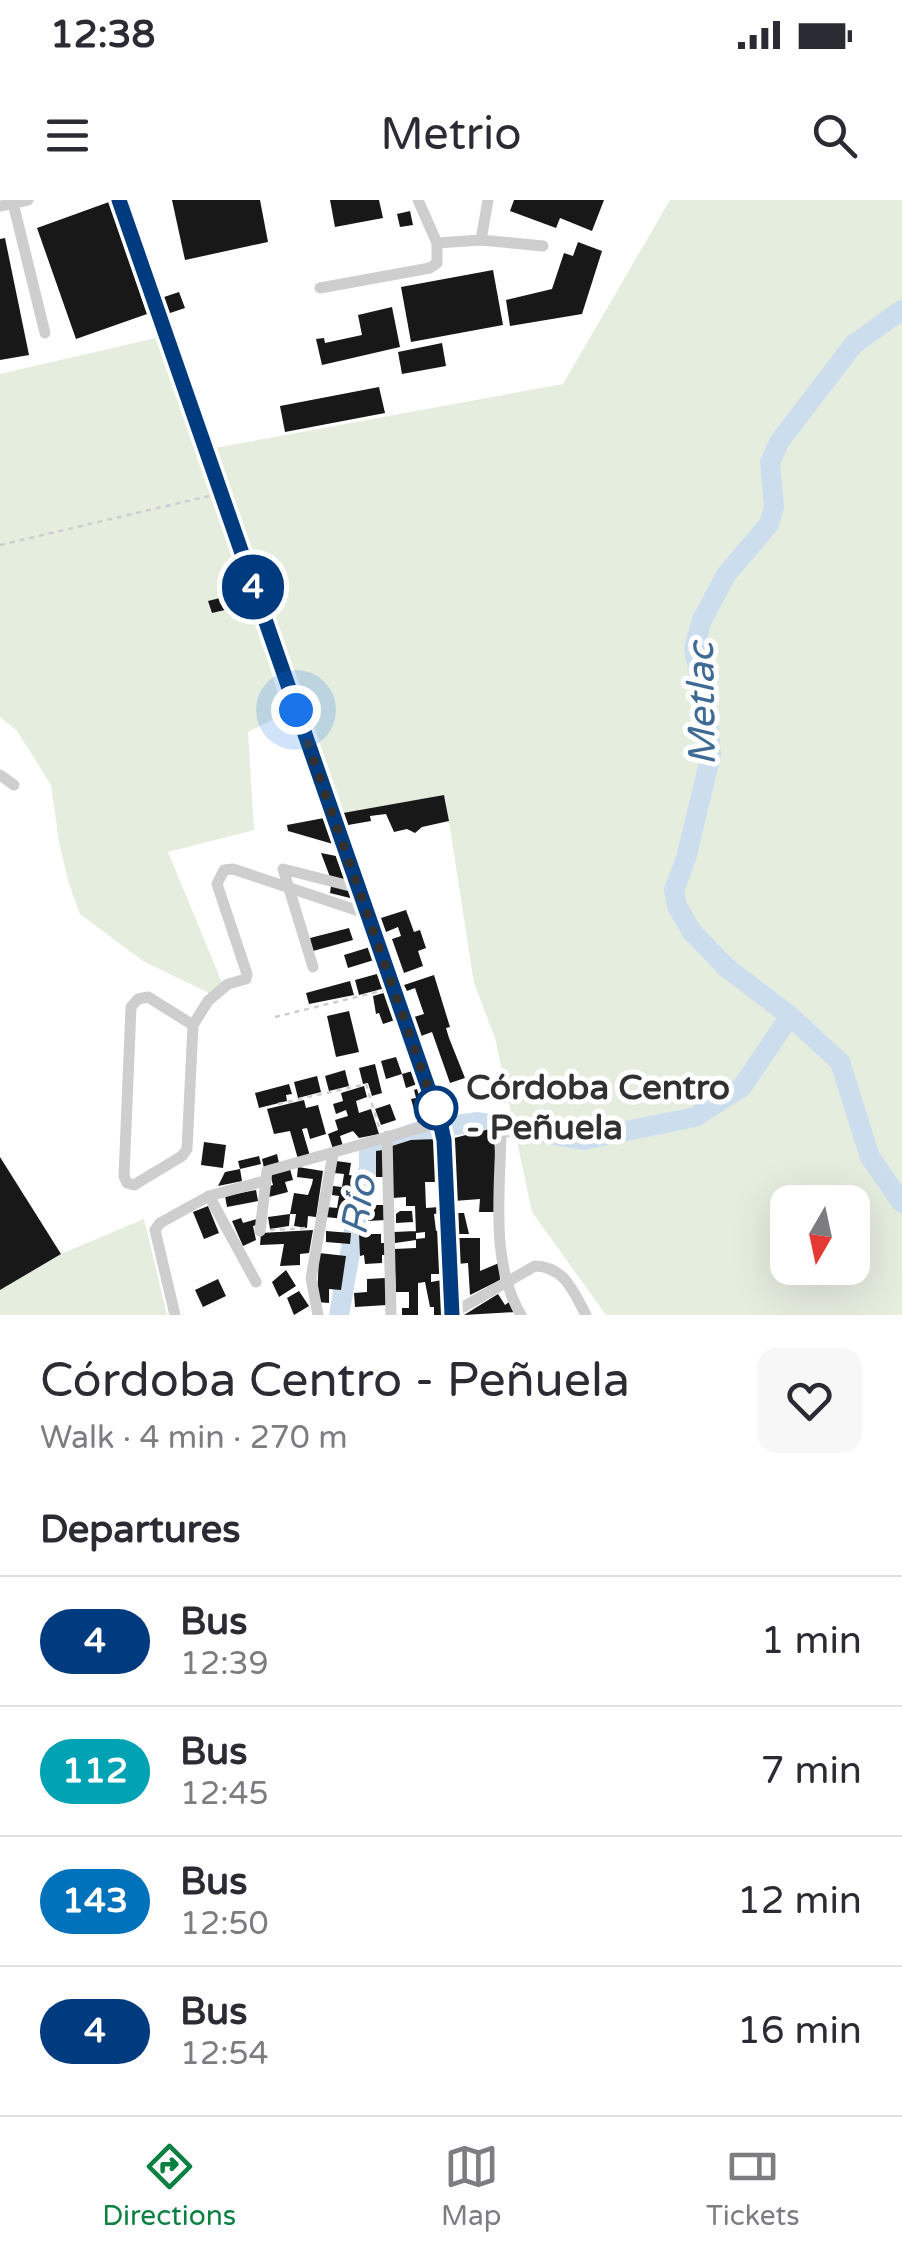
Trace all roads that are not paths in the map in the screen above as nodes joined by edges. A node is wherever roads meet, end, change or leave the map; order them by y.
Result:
1 (28, 200) edge
2 (119, 200) edge
3 (418, 200) edge
4 (488, 200) edge
5 (7, 205) edge
6 (481, 240) junction
7 (437, 244) junction
8 (543, 246) dead end
9 (320, 288) dead end
10 (45, 333) dead end
11 (0, 775) edge
12 (14, 785) dead end
13 (288, 887) junction
14 (358, 888) junction
15 (368, 914) junction
16 (313, 967) dead end
17 (193, 1025) junction
18 (440, 1122) junction
19 (500, 1134) dead end
20 (386, 1141) junction
21 (333, 1154) junction
22 (264, 1181) junction
23 (210, 1196) junction
24 (260, 1232) road end
25 (256, 1282) dead end
26 (506, 1282) junction
27 (451, 1314) edge
28 (175, 1315) edge
29 (318, 1315) edge
30 (391, 1315) edge
31 (521, 1315) edge
32 (586, 1315) edge

1 - 5 street
2 - 14 street
3 - 7 street
4 - 6 street
5 - 10 street
6 - 7 street
6 - 8 street
7 - 9 street
11 - 12 street
13 - 14 street
13 - 15 street
13 - 16 street
13 - 17 street
14 - 15 street
15 - 18 street
17 - 17 street
18 - 20 street
18 - 27 street
19 - 26 street
20 - 21 street
20 - 30 street
21 - 22 street
21 - 29 street
22 - 23 street
22 - 24 street
23 - 25 street
23 - 28 street
26 - 27 street
26 - 31 street
26 - 32 street

